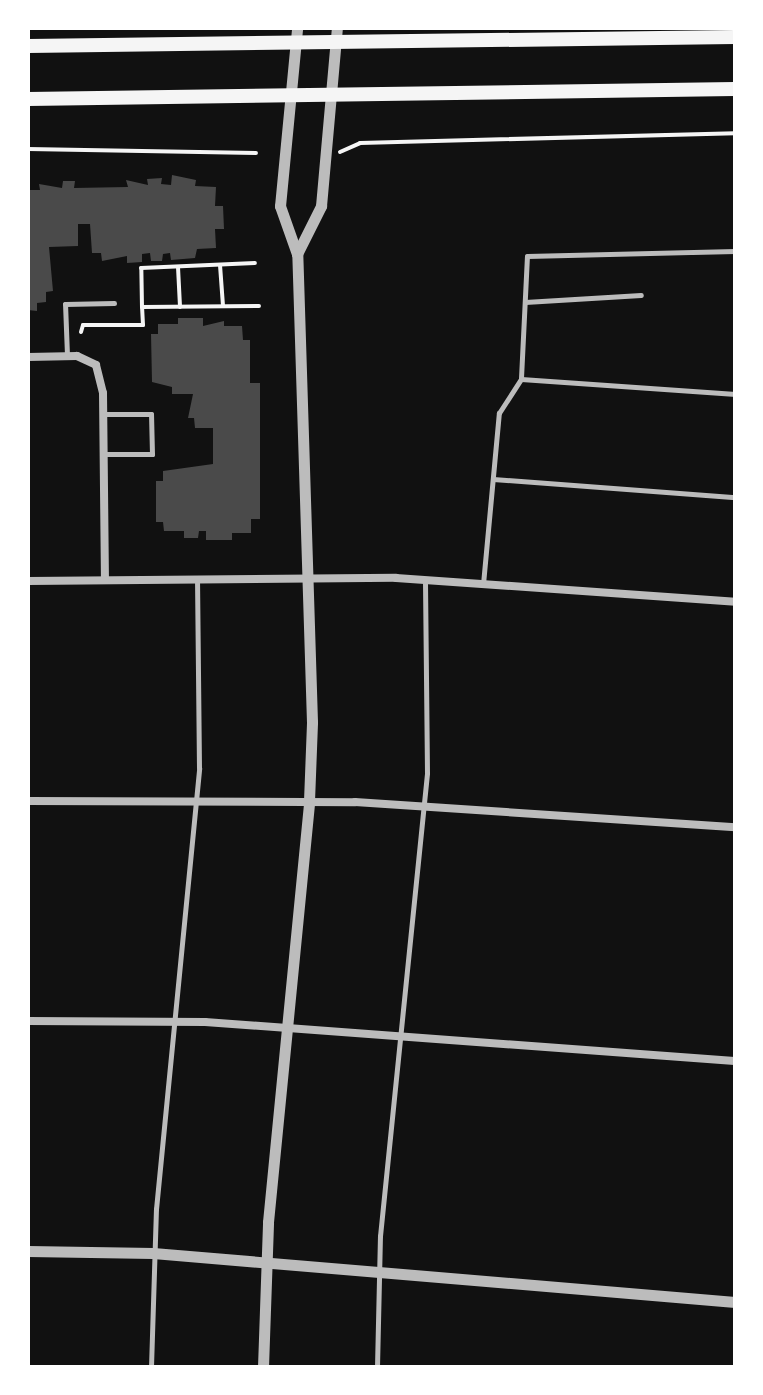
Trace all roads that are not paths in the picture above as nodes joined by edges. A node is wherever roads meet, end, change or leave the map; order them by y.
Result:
1 (297, 28) edge
2 (337, 28) edge
3 (735, 37) edge
4 (295, 45) junction
5 (336, 45) junction
6 (28, 46) edge
7 (735, 89) edge
8 (291, 95) junction
9 (331, 95) junction
10 (28, 99) edge
11 (735, 251) edge
12 (297, 254) junction
13 (641, 295) dead end
14 (525, 302) junction
15 (114, 303) dead end
16 (67, 356) junction
17 (28, 357) edge
18 (521, 379) junction
19 (735, 394) edge
20 (103, 415) junction
21 (103, 454) junction
22 (493, 479) junction
23 (735, 497) edge
24 (311, 578) junction
25 (105, 580) junction
26 (197, 580) junction
27 (425, 580) junction
28 (28, 581) edge
29 (483, 584) junction
30 (735, 602) edge
31 (195, 800) junction
32 (28, 801) edge
33 (309, 801) junction
34 (422, 805) junction
35 (735, 827) edge
36 (28, 1021) edge
37 (173, 1021) junction
38 (286, 1028) junction
39 (399, 1036) junction
40 (735, 1061) edge
41 (28, 1251) edge
42 (153, 1253) junction
43 (266, 1264) junction
44 (378, 1276) junction
45 (735, 1302) edge
46 (151, 1367) edge
47 (263, 1367) edge
48 (377, 1367) edge

1 - 4 street
2 - 5 street
3 - 5 main road
4 - 5 main road
4 - 6 main road
4 - 8 street
5 - 9 street
7 - 9 main road
8 - 9 main road
8 - 10 main road
8 - 12 street
9 - 12 street
11 - 14 lane
12 - 24 street
13 - 14 lane
14 - 18 lane
15 - 16 lane
16 - 17 street
16 - 20 street
18 - 19 lane
18 - 22 lane
20 - 21 street
20 - 21 lane
21 - 25 street
22 - 23 lane
22 - 29 lane
24 - 26 street
24 - 27 street
24 - 33 street
25 - 26 street
25 - 28 street
26 - 31 lane
27 - 29 street
27 - 34 lane
29 - 30 street
31 - 32 street
31 - 33 street
31 - 37 lane
33 - 34 street
33 - 38 street
34 - 35 street
34 - 39 lane
36 - 37 street
37 - 38 street
37 - 42 lane
38 - 39 street
38 - 43 street
39 - 40 street
39 - 44 lane
41 - 42 street
42 - 43 street
42 - 46 lane
43 - 44 street
43 - 47 street
44 - 45 street
44 - 48 lane

